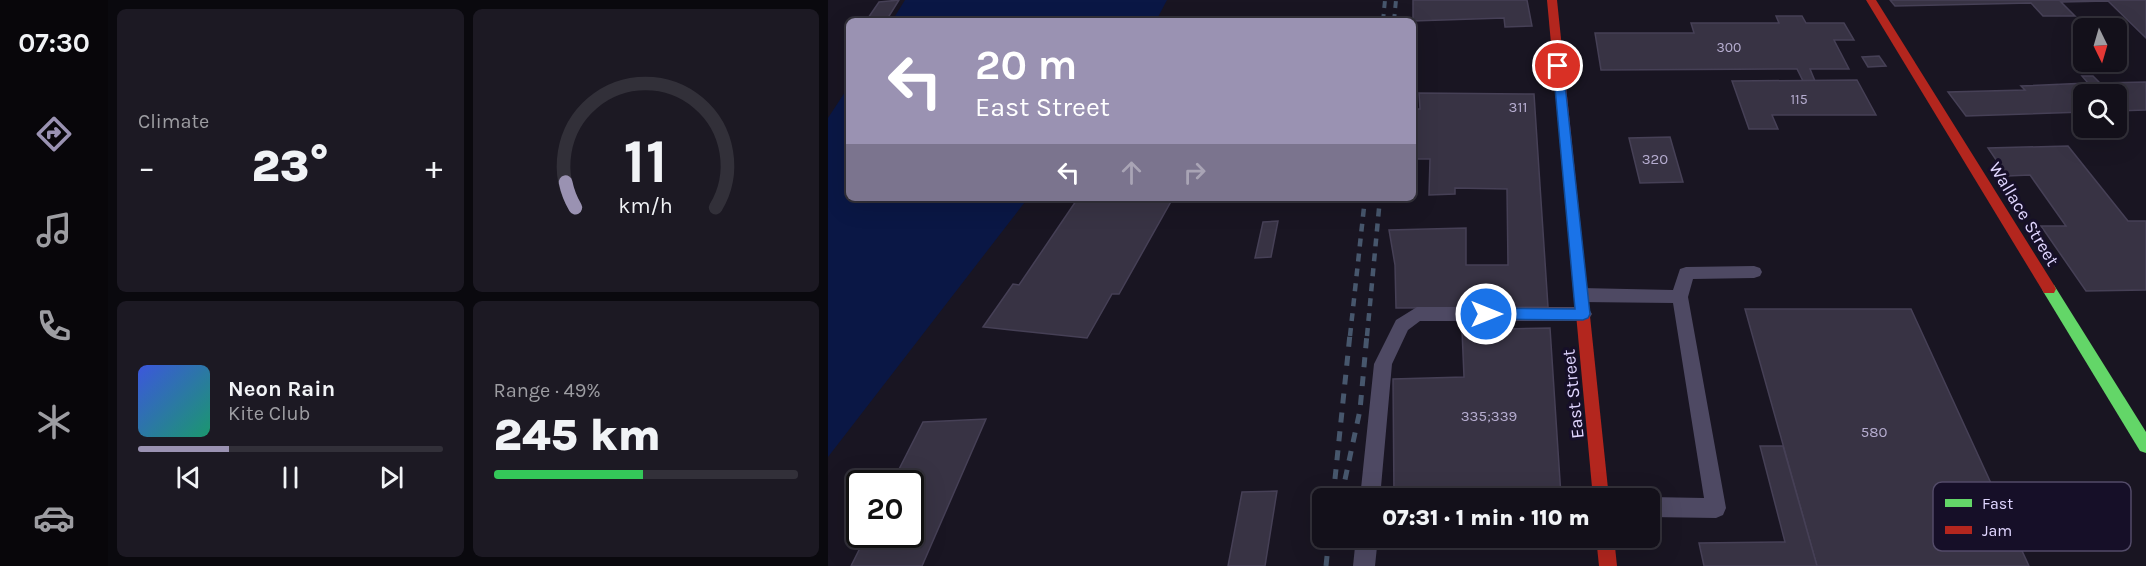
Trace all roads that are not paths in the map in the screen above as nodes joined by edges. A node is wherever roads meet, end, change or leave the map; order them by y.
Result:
1 (1552, 0) edge
2 (1871, 0) edge
3 (1754, 272) dead end
4 (1581, 295) junction
5 (1680, 297) junction
6 (1583, 314) junction
7 (2146, 446) edge
8 (1371, 488) edge
9 (1600, 488) edge
10 (1660, 507) edge
11 (1366, 548) edge
12 (1606, 548) edge
13 (1364, 566) edge
14 (1608, 566) edge

1 - 4 main road, East Street
2 - 7 main road, Wallace Street
3 - 5 lane
4 - 5 lane
4 - 6 main road, East Street
5 - 10 lane
6 - 8 lane
6 - 9 main road, East Street
11 - 13 lane
12 - 14 main road

